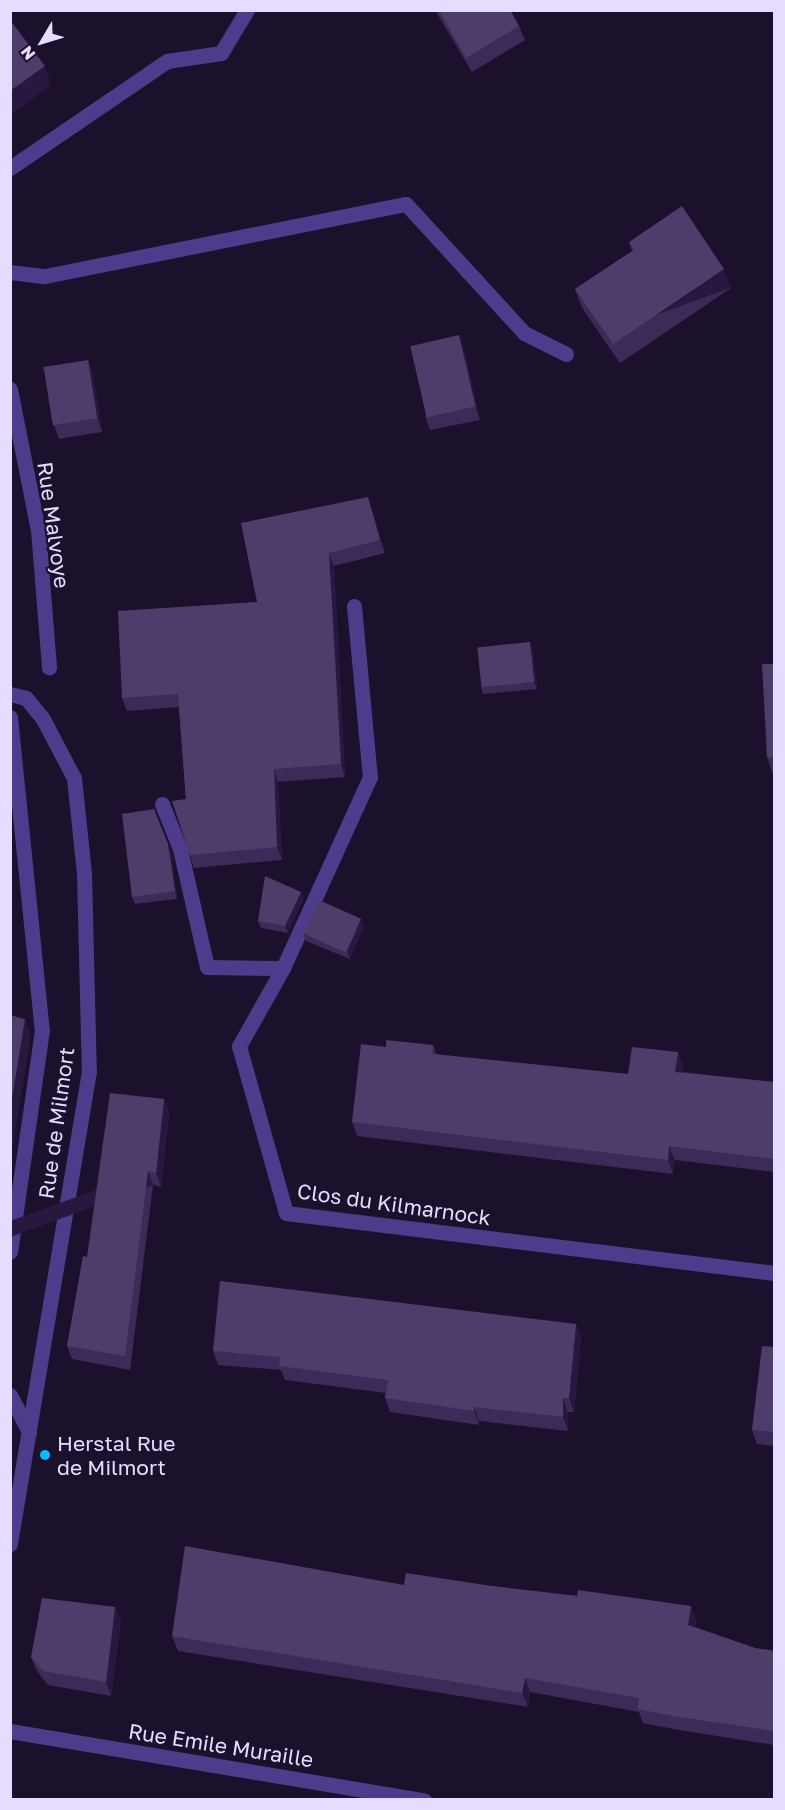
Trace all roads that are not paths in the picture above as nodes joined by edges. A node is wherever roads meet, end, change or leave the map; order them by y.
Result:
1 (247, 10) edge
2 (10, 168) edge
3 (10, 272) edge
4 (566, 354) dead end
5 (10, 389) edge
6 (354, 606) dead end
7 (49, 668) dead end
8 (10, 694) edge
9 (10, 717) edge
10 (162, 804) dead end
11 (283, 968) junction
12 (10, 1252) edge
13 (774, 1273) edge
14 (10, 1395) edge
15 (29, 1432) junction
16 (10, 1544) edge
17 (10, 1731) edge
18 (424, 1800) edge

1 - 2 street
3 - 4 street
5 - 7 street, Rue Malvoye
6 - 11 street, Clos du Kilmarnock
8 - 15 street, Rue de Milmort
9 - 12 street
10 - 11 street
11 - 13 street, Clos du Kilmarnock
14 - 15 street
15 - 16 street, Rue de Milmort
17 - 18 street, Rue Emile Muraille

